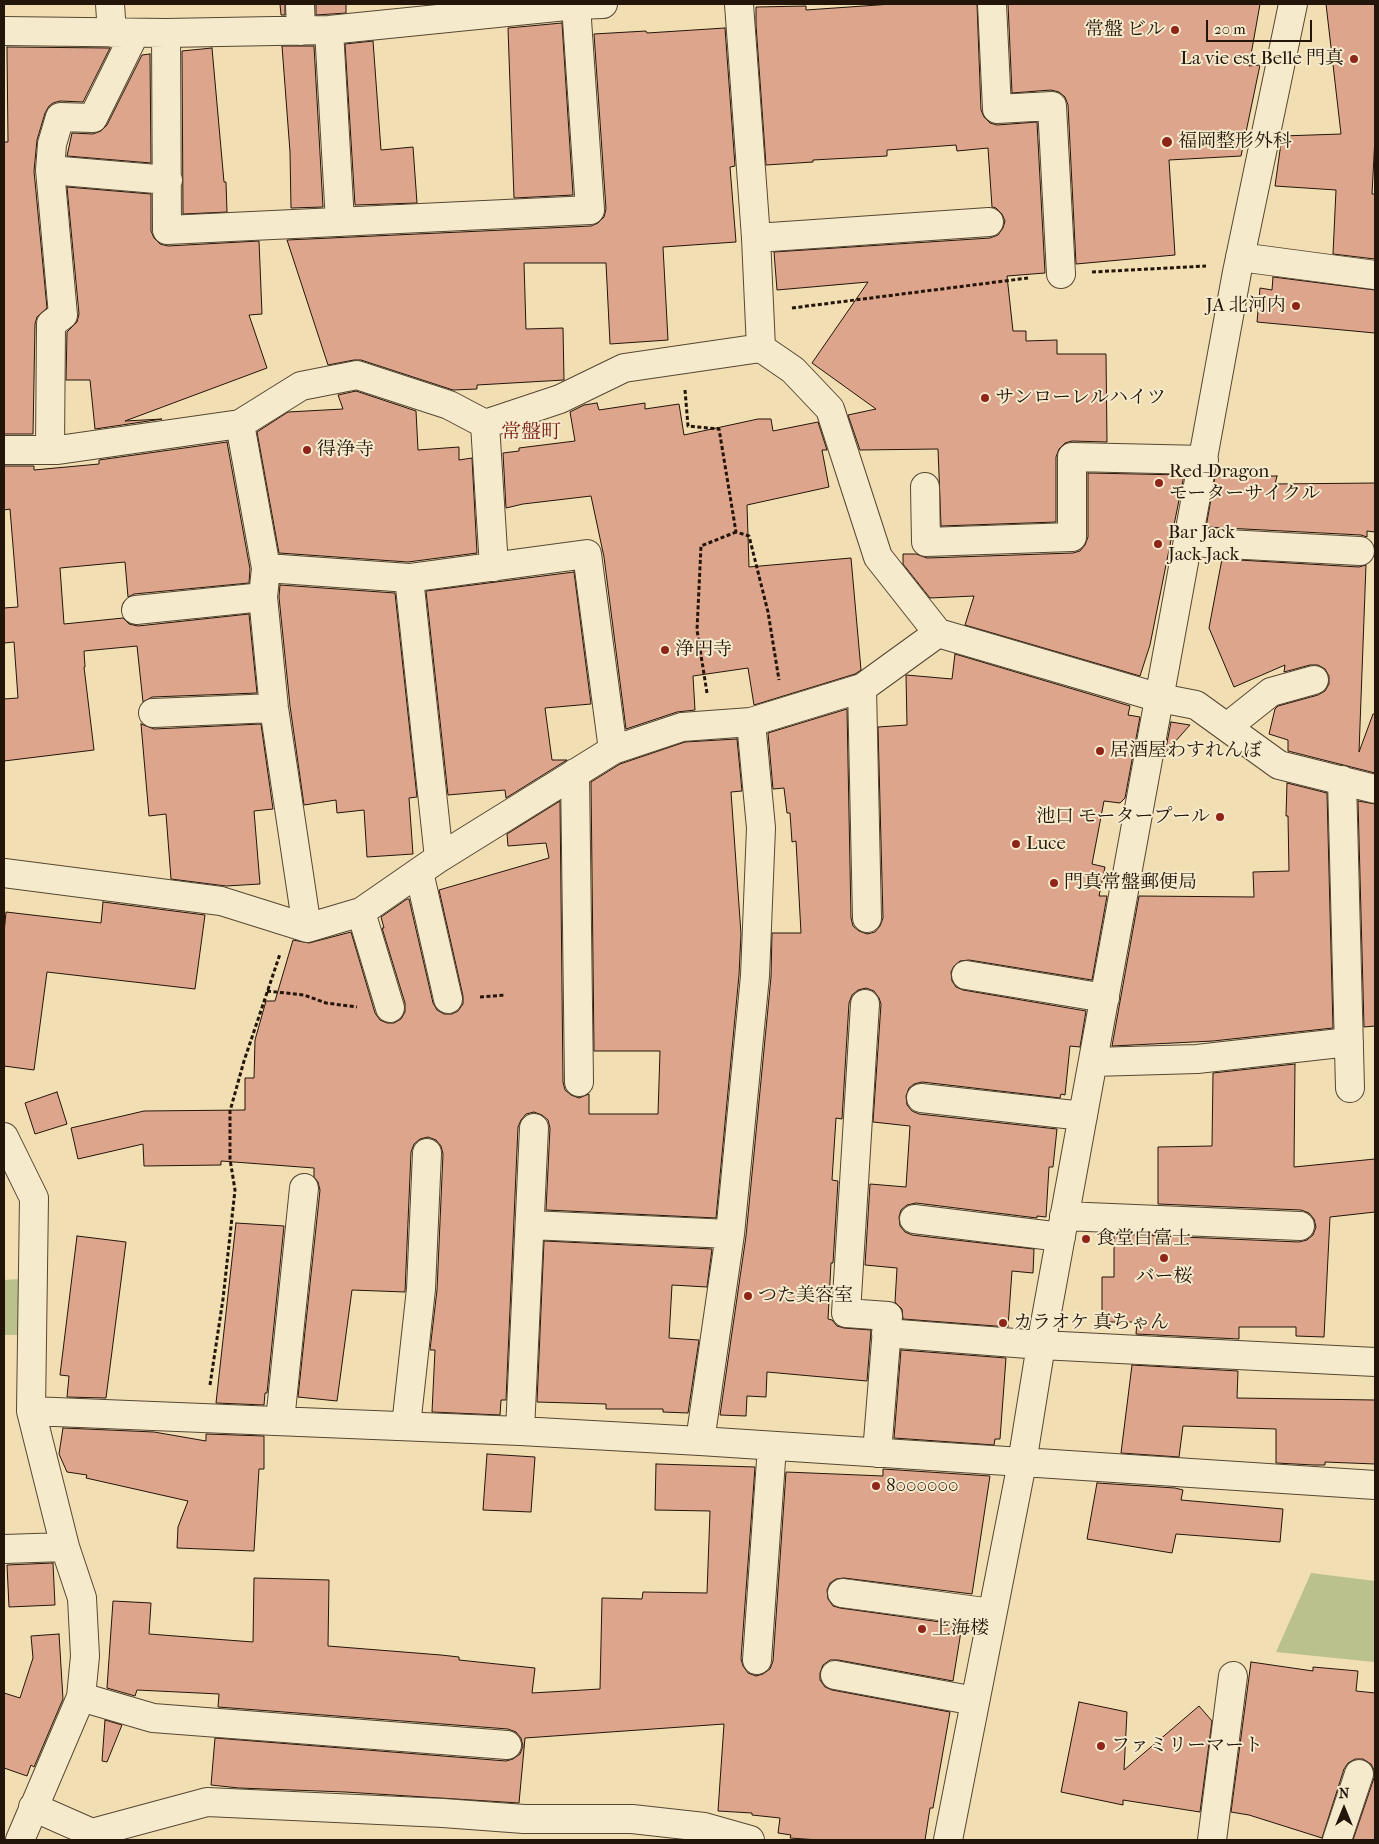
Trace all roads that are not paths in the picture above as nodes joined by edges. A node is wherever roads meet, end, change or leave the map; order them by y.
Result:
1 (110, 4) edge
2 (300, 4) edge
3 (603, 4) edge
4 (739, 4) edge
5 (992, 4) edge
6 (1293, 4) edge
7 (576, 5) edge
8 (489, 9) edge
9 (329, 30) junction
10 (4, 31) edge
11 (301, 31) junction
12 (123, 33) junction
13 (166, 33) junction
14 (50, 170) junction
15 (168, 180) junction
16 (340, 222) junction
17 (990, 222) dead end
18 (756, 238) junction
19 (1239, 261) junction
20 (1062, 274) road end
21 (1375, 275) edge
22 (761, 348) junction
23 (240, 424) junction
24 (485, 424) junction
25 (4, 450) edge
26 (50, 450) junction
27 (1204, 460) junction
28 (925, 487) dead end
29 (1188, 542) junction
30 (1360, 551) dead end
31 (494, 566) junction
32 (266, 568) junction
33 (408, 578) junction
34 (263, 597) junction
35 (136, 610) dead end
36 (938, 633) junction
37 (1314, 680) dead end
38 (862, 688) junction
39 (1160, 698) junction
40 (274, 708) junction
41 (153, 713) dead end
42 (751, 722) junction
43 (1227, 727) junction
44 (613, 750) junction
45 (575, 773) junction
46 (1342, 780) junction
47 (1375, 788) edge
48 (429, 865) junction
49 (4, 873) edge
50 (361, 912) junction
51 (867, 918) dead end
52 (299, 925) junction
53 (966, 975) dead end
54 (448, 998) dead end
55 (1105, 998) junction
56 (865, 1004) dead end
57 (390, 1008) dead end
58 (1349, 1042) junction
59 (1093, 1062) junction
60 (579, 1082) dead end
61 (1350, 1088) dead end
62 (921, 1098) dead end
63 (1083, 1116) junction
64 (534, 1128) dead end
65 (4, 1137) edge
66 (426, 1153) dead end
67 (304, 1188) dead end
68 (914, 1219) dead end
69 (530, 1226) junction
70 (1062, 1226) junction
71 (1300, 1226) dead end
72 (730, 1234) junction
73 (886, 1333) junction
74 (1041, 1345) junction
75 (1375, 1362) edge
76 (32, 1411) junction
77 (280, 1421) junction
78 (406, 1426) junction
79 (520, 1431) junction
80 (700, 1441) junction
81 (772, 1446) junction
82 (877, 1453) junction
83 (1022, 1463) junction
84 (1375, 1485) edge
85 (64, 1547) junction
86 (4, 1549) edge
87 (842, 1593) dead end
88 (992, 1613) junction
89 (757, 1660) dead end
90 (835, 1675) dead end
91 (1233, 1676) dead end
92 (81, 1697) junction
93 (975, 1700) junction
94 (507, 1745) dead end
95 (1359, 1774) dead end
96 (33, 1807) junction
97 (20, 1840) edge
98 (750, 1840) edge
99 (948, 1840) edge
100 (1212, 1840) edge
101 (1337, 1840) edge

1 - 12 street
2 - 11 street
3 - 7 street
4 - 18 street
5 - 20 street
6 - 19 street
7 - 8 street
7 - 16 street
8 - 9 street
9 - 11 street
9 - 16 street
10 - 12 street
11 - 13 street
12 - 13 street
12 - 14 street
13 - 15 street
14 - 15 street
14 - 26 street
15 - 16 street
17 - 18 street
18 - 22 street
19 - 21 street
19 - 27 street
22 - 24 street
22 - 36 street
23 - 24 street
23 - 26 street
23 - 32 street
24 - 31 street
25 - 26 street
27 - 28 street
27 - 29 street
29 - 30 street
29 - 39 street
31 - 33 street
31 - 44 street
32 - 33 street
32 - 34 street
33 - 48 street
34 - 35 street
34 - 40 street
36 - 38 street
36 - 39 street
37 - 43 street
38 - 42 street
38 - 51 street
39 - 43 street
39 - 55 street
40 - 41 street
40 - 52 street
42 - 44 street
42 - 72 street
43 - 46 street
44 - 45 street
45 - 48 street
45 - 60 street
46 - 47 street
46 - 58 street
48 - 50 street
48 - 54 street
49 - 52 street
50 - 52 street
50 - 57 street
53 - 55 street
55 - 59 street
56 - 73 street
58 - 59 street
58 - 61 street
59 - 63 street
62 - 63 street
63 - 70 street
64 - 69 street
65 - 76 street
66 - 78 street
67 - 77 street
68 - 70 street
69 - 72 street
69 - 79 street
70 - 71 street
70 - 74 street
72 - 80 street
73 - 74 street
73 - 82 street
74 - 75 street
74 - 83 street
76 - 77 street
76 - 85 street
77 - 78 street
78 - 79 street
79 - 80 street
80 - 81 street
81 - 82 street
81 - 89 street
82 - 83 street
83 - 84 street
83 - 88 street
85 - 86 street
85 - 92 street
87 - 88 street
88 - 93 street
90 - 93 street
91 - 100 street
92 - 94 street
92 - 96 street
93 - 99 street
95 - 101 street
96 - 97 street
96 - 98 street

